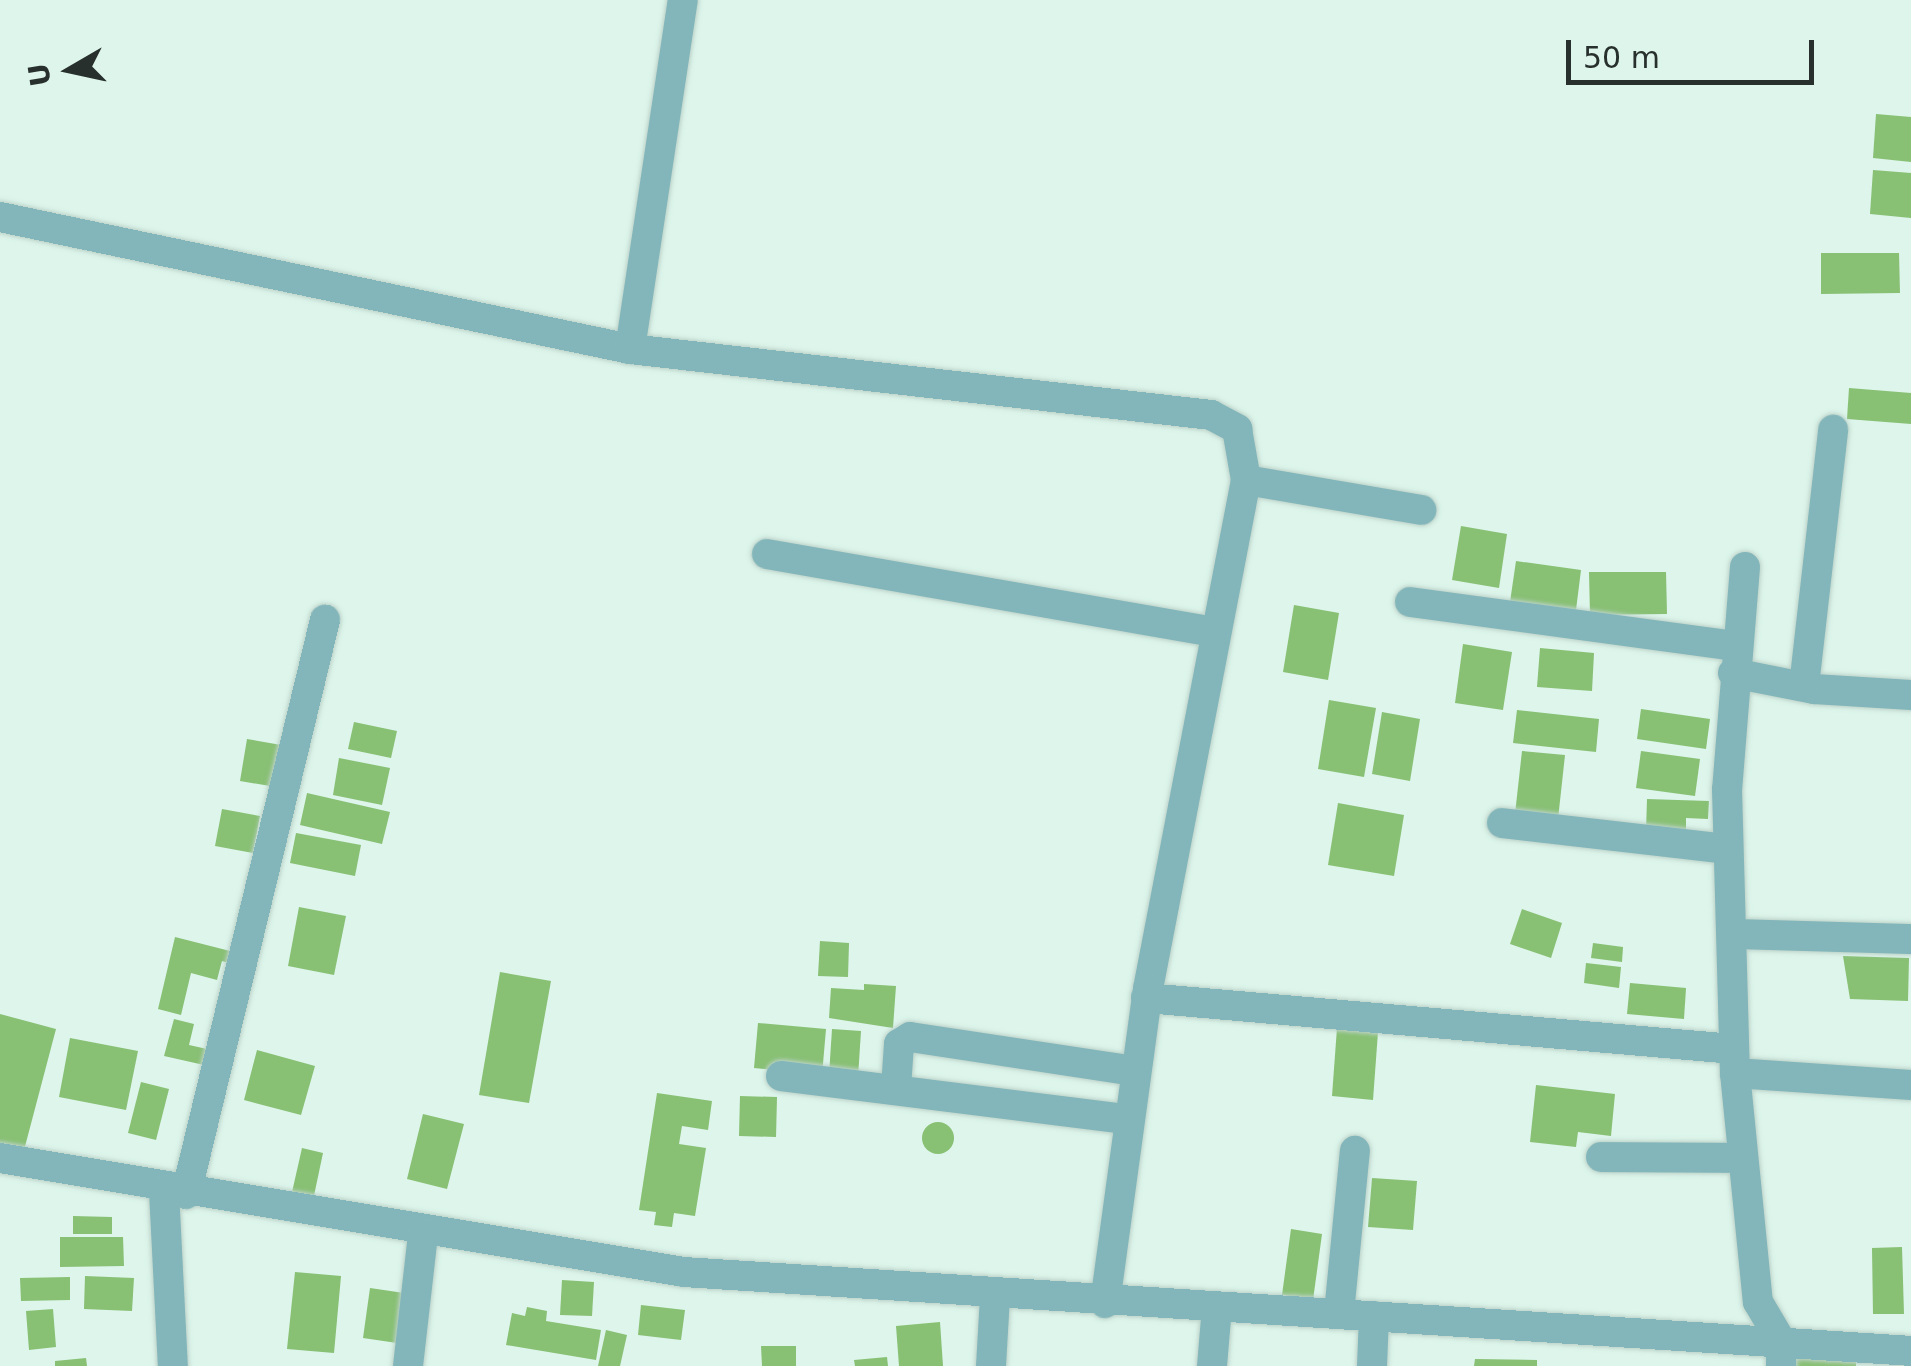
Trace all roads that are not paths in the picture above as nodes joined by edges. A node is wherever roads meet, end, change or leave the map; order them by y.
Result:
1 (683, 0) edge
2 (0, 217) edge
3 (630, 349) junction
4 (1833, 430) dead end
5 (1246, 480) junction
6 (1421, 510) dead end
7 (767, 554) dead end
8 (1745, 566) dead end
9 (1410, 602) dead end
10 (325, 620) dead end
11 (1214, 632) junction
12 (1734, 659) junction
13 (1804, 686) junction
14 (1911, 695) edge
15 (1502, 823) dead end
16 (1727, 848) junction
17 (1733, 934) junction
18 (1911, 938) edge
19 (1146, 998) junction
20 (1734, 1061) junction
21 (1135, 1071) junction
22 (781, 1076) dead end
23 (1911, 1085) edge
24 (896, 1088) junction
25 (1128, 1119) junction
26 (1355, 1150) dead end
27 (0, 1158) edge
28 (1601, 1158) dead end
29 (1743, 1158) junction
30 (175, 1192) junction
31 (423, 1234) junction
32 (994, 1296) junction
33 (1105, 1304) junction
34 (1217, 1307) junction
35 (1339, 1313) junction
36 (1374, 1316) junction
37 (1911, 1350) edge
38 (1781, 1353) edge
39 (173, 1366) edge
40 (408, 1366) edge
41 (991, 1366) edge
42 (1212, 1366) edge
43 (1372, 1366) edge

1 - 3 street
2 - 3 street
3 - 5 street
4 - 13 street
5 - 6 street
5 - 11 street
7 - 11 street
8 - 12 street
9 - 12 street
10 - 30 street
11 - 19 street
12 - 13 street
12 - 16 street
13 - 14 street
15 - 16 street
16 - 17 street
17 - 18 street
17 - 20 street
19 - 20 street
19 - 21 street
20 - 23 street
20 - 29 street
21 - 24 street
21 - 25 street
22 - 24 street
24 - 25 street
25 - 33 street
26 - 35 street
27 - 30 street
28 - 29 street
29 - 38 street
30 - 31 street
30 - 39 street
31 - 32 street
31 - 40 street
32 - 33 street
32 - 41 street
33 - 34 street
34 - 35 street
34 - 42 street
35 - 36 street
36 - 38 street
36 - 43 street
37 - 38 street

